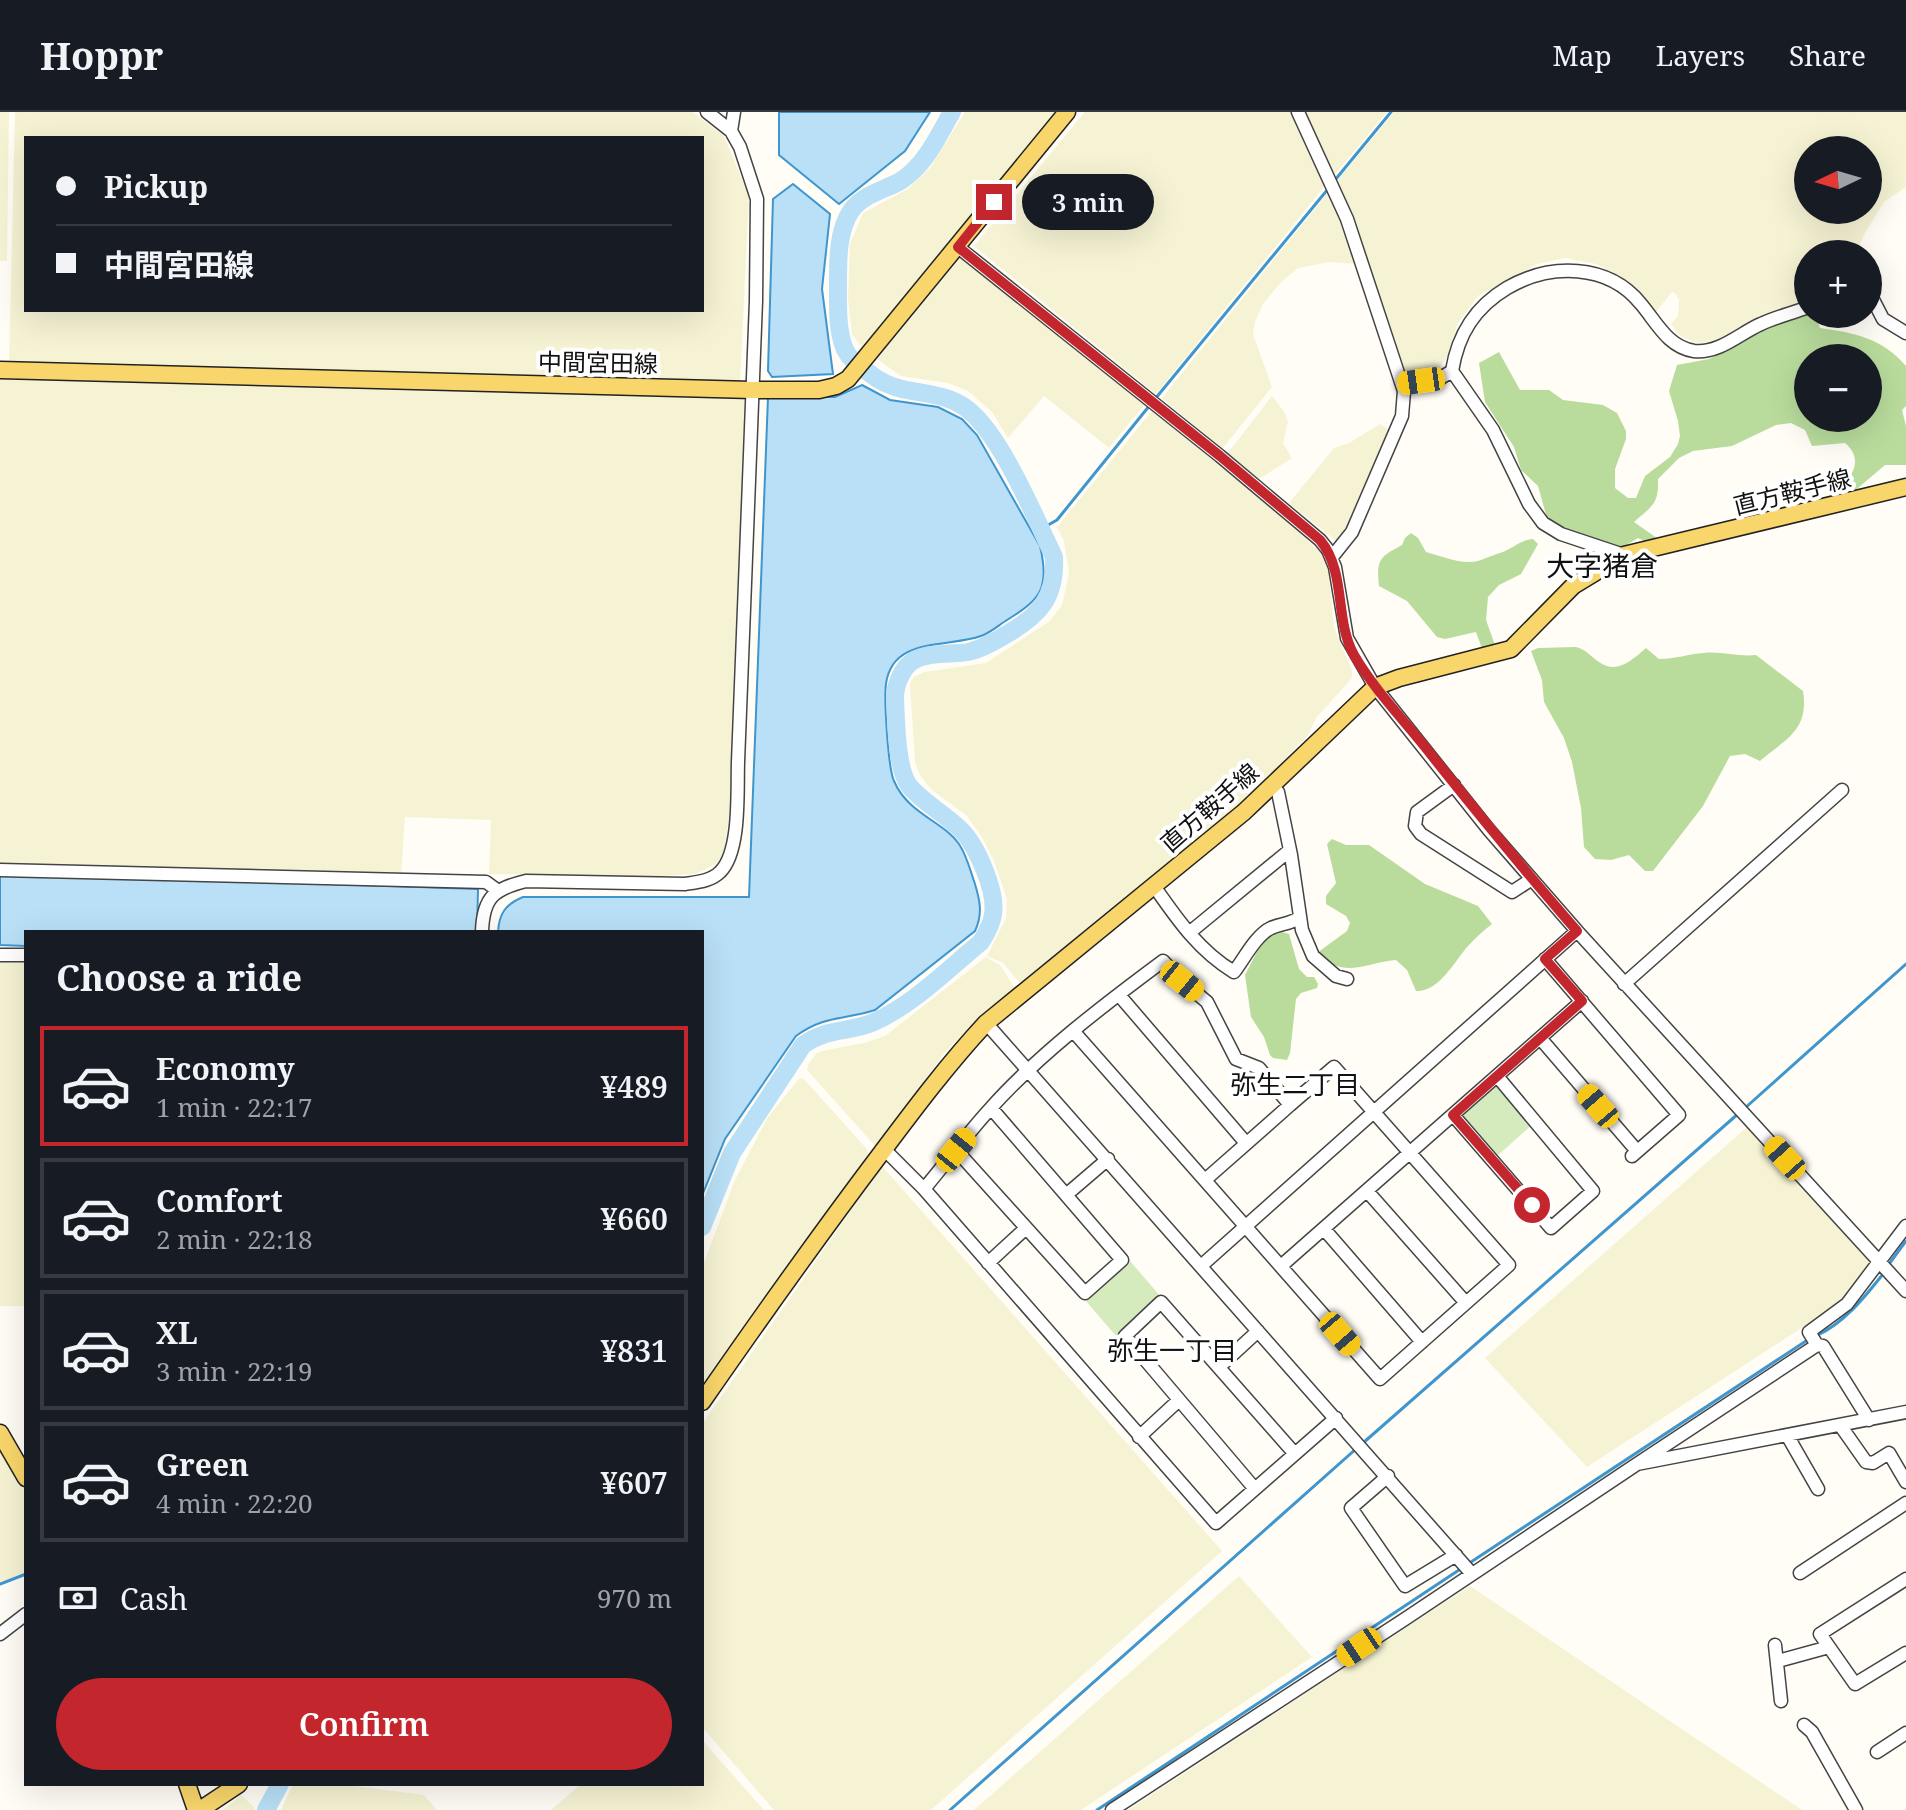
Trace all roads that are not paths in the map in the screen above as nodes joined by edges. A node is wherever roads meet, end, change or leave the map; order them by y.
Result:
1 (707, 112) edge
2 (734, 112) edge
3 (1067, 112) edge
4 (1298, 112) edge
5 (731, 131) junction
6 (958, 247) junction
7 (1794, 312) edge
8 (1882, 317) edge
9 (1906, 333) edge
10 (0, 370) edge
11 (1452, 371) junction
12 (1403, 384) junction
13 (752, 390) junction
14 (1906, 487) edge
15 (1624, 555) junction
16 (1332, 557) junction
17 (1375, 687) junction
18 (1454, 785) junction
19 (1270, 786) junction
20 (1842, 790) dead end
21 (1290, 850) junction
22 (0, 870) edge
23 (1532, 879) junction
24 (1154, 886) junction
25 (497, 890) junction
26 (1300, 917) junction
27 (482, 930) edge
28 (1577, 931) junction
29 (1189, 933) junction
30 (0, 955) edge
31 (24, 955) edge
32 (1545, 959) junction
33 (1347, 979) dead end
34 (1624, 984) junction
35 (1119, 995) junction
36 (1582, 1001) junction
37 (986, 1023) junction
38 (1074, 1032) junction
39 (1540, 1038) junction
40 (1028, 1071) junction
41 (1497, 1076) junction
42 (1290, 1105) junction
43 (991, 1108) junction
44 (1372, 1111) junction
45 (1453, 1115) junction
46 (1246, 1143) junction
47 (884, 1149) junction
48 (956, 1150) junction
49 (1410, 1153) junction
50 (1108, 1159) junction
51 (1205, 1180) junction
52 (924, 1189) junction
53 (1367, 1191) junction
54 (1066, 1195) junction
55 (1245, 1225) junction
56 (1906, 1226) edge
57 (1026, 1228) junction
58 (1324, 1229) junction
59 (1878, 1260) junction
60 (988, 1263) junction
61 (1201, 1266) junction
62 (1281, 1266) junction
63 (1906, 1291) edge
64 (1466, 1303) junction
65 (1258, 1331) junction
66 (1422, 1342) junction
67 (1817, 1345) junction
68 (1219, 1367) junction
69 (704, 1399) edge
70 (1179, 1400) junction
71 (1906, 1412) edge
72 (1336, 1418) junction
73 (1869, 1420) junction
74 (1840, 1425) junction
75 (0, 1433) edge
76 (1787, 1435) junction
77 (1139, 1437) junction
78 (1295, 1454) junction
79 (1637, 1464) junction
80 (24, 1475) edge
81 (1388, 1476) junction
82 (1906, 1482) edge
83 (1255, 1489) junction
84 (1818, 1489) dead end
85 (1906, 1503) edge
86 (1456, 1555) junction
87 (1800, 1573) dead end
88 (1472, 1574) junction
89 (1906, 1579) edge
90 (24, 1616) edge
91 (0, 1634) edge
92 (1775, 1645) dead end
93 (1829, 1647) junction
94 (1906, 1653) edge
95 (1778, 1661) junction
96 (1781, 1701) dead end
97 (1804, 1725) dead end
98 (1906, 1733) edge
99 (1877, 1752) dead end
100 (188, 1786) edge
101 (236, 1786) edge
102 (198, 1810) edge
103 (1112, 1810) edge
104 (1856, 1810) edge

1 - 5 street
2 - 5 street
3 - 6 main road, 中間宮田線
4 - 12 street
5 - 13 street
6 - 13 main road, 中間宮田線
6 - 16 street
7 - 11 street
8 - 9 street
10 - 13 main road, 中間宮田線
11 - 12 street
11 - 15 street
12 - 16 street
13 - 25 street
14 - 15 main road, 直方鞍手線
15 - 17 main road, 直方鞍手線
16 - 17 street
17 - 18 street
17 - 19 main road, 直方鞍手線
18 - 23 street
18 - 23 street
19 - 21 street
19 - 24 main road, 直方鞍手線
20 - 34 street
21 - 26 street
21 - 29 street
22 - 25 street
23 - 28 street
24 - 29 street
24 - 37 main road, 直方鞍手線
25 - 27 street
26 - 29 street
26 - 33 street
28 - 32 street
28 - 34 street
30 - 31 street
32 - 36 street
32 - 44 street
34 - 59 street
35 - 38 street
35 - 42 street
35 - 46 street
36 - 39 street
36 - 39 street
37 - 40 street
37 - 47 main road, 直方鞍手線
38 - 40 street
38 - 51 street
39 - 41 street
40 - 43 street
40 - 50 street
41 - 45 street
41 - 45 street
42 - 44 street
42 - 46 street
43 - 48 street
43 - 54 street
44 - 49 street
44 - 55 street
45 - 49 street
46 - 51 street
47 - 52 street
47 - 69 main road, 直方鞍手線
48 - 52 street
48 - 57 street
49 - 53 street
49 - 64 street
50 - 54 street
50 - 61 street
51 - 55 street
52 - 60 street
53 - 58 street
53 - 64 street
54 - 57 street
55 - 61 street
55 - 62 street
56 - 59 street
57 - 60 street
58 - 62 street
58 - 66 street
59 - 63 street
59 - 67 street
60 - 77 street
61 - 65 street
62 - 66 street
64 - 66 street
65 - 68 street
65 - 72 street
67 - 73 street
67 - 79 street
68 - 70 street
68 - 78 street
70 - 77 street
70 - 83 street
71 - 73 street
72 - 78 street
72 - 81 street
73 - 74 street
74 - 76 street
74 - 82 street
75 - 80 main road
76 - 79 street
76 - 84 street
77 - 83 street
78 - 83 street
79 - 88 street
81 - 86 street
81 - 86 street
85 - 87 street
86 - 88 street
88 - 103 street
89 - 93 street
90 - 91 street
92 - 95 street
93 - 94 street
93 - 95 street
95 - 96 street
97 - 104 street
98 - 99 street
100 - 102 main road
101 - 102 main road

